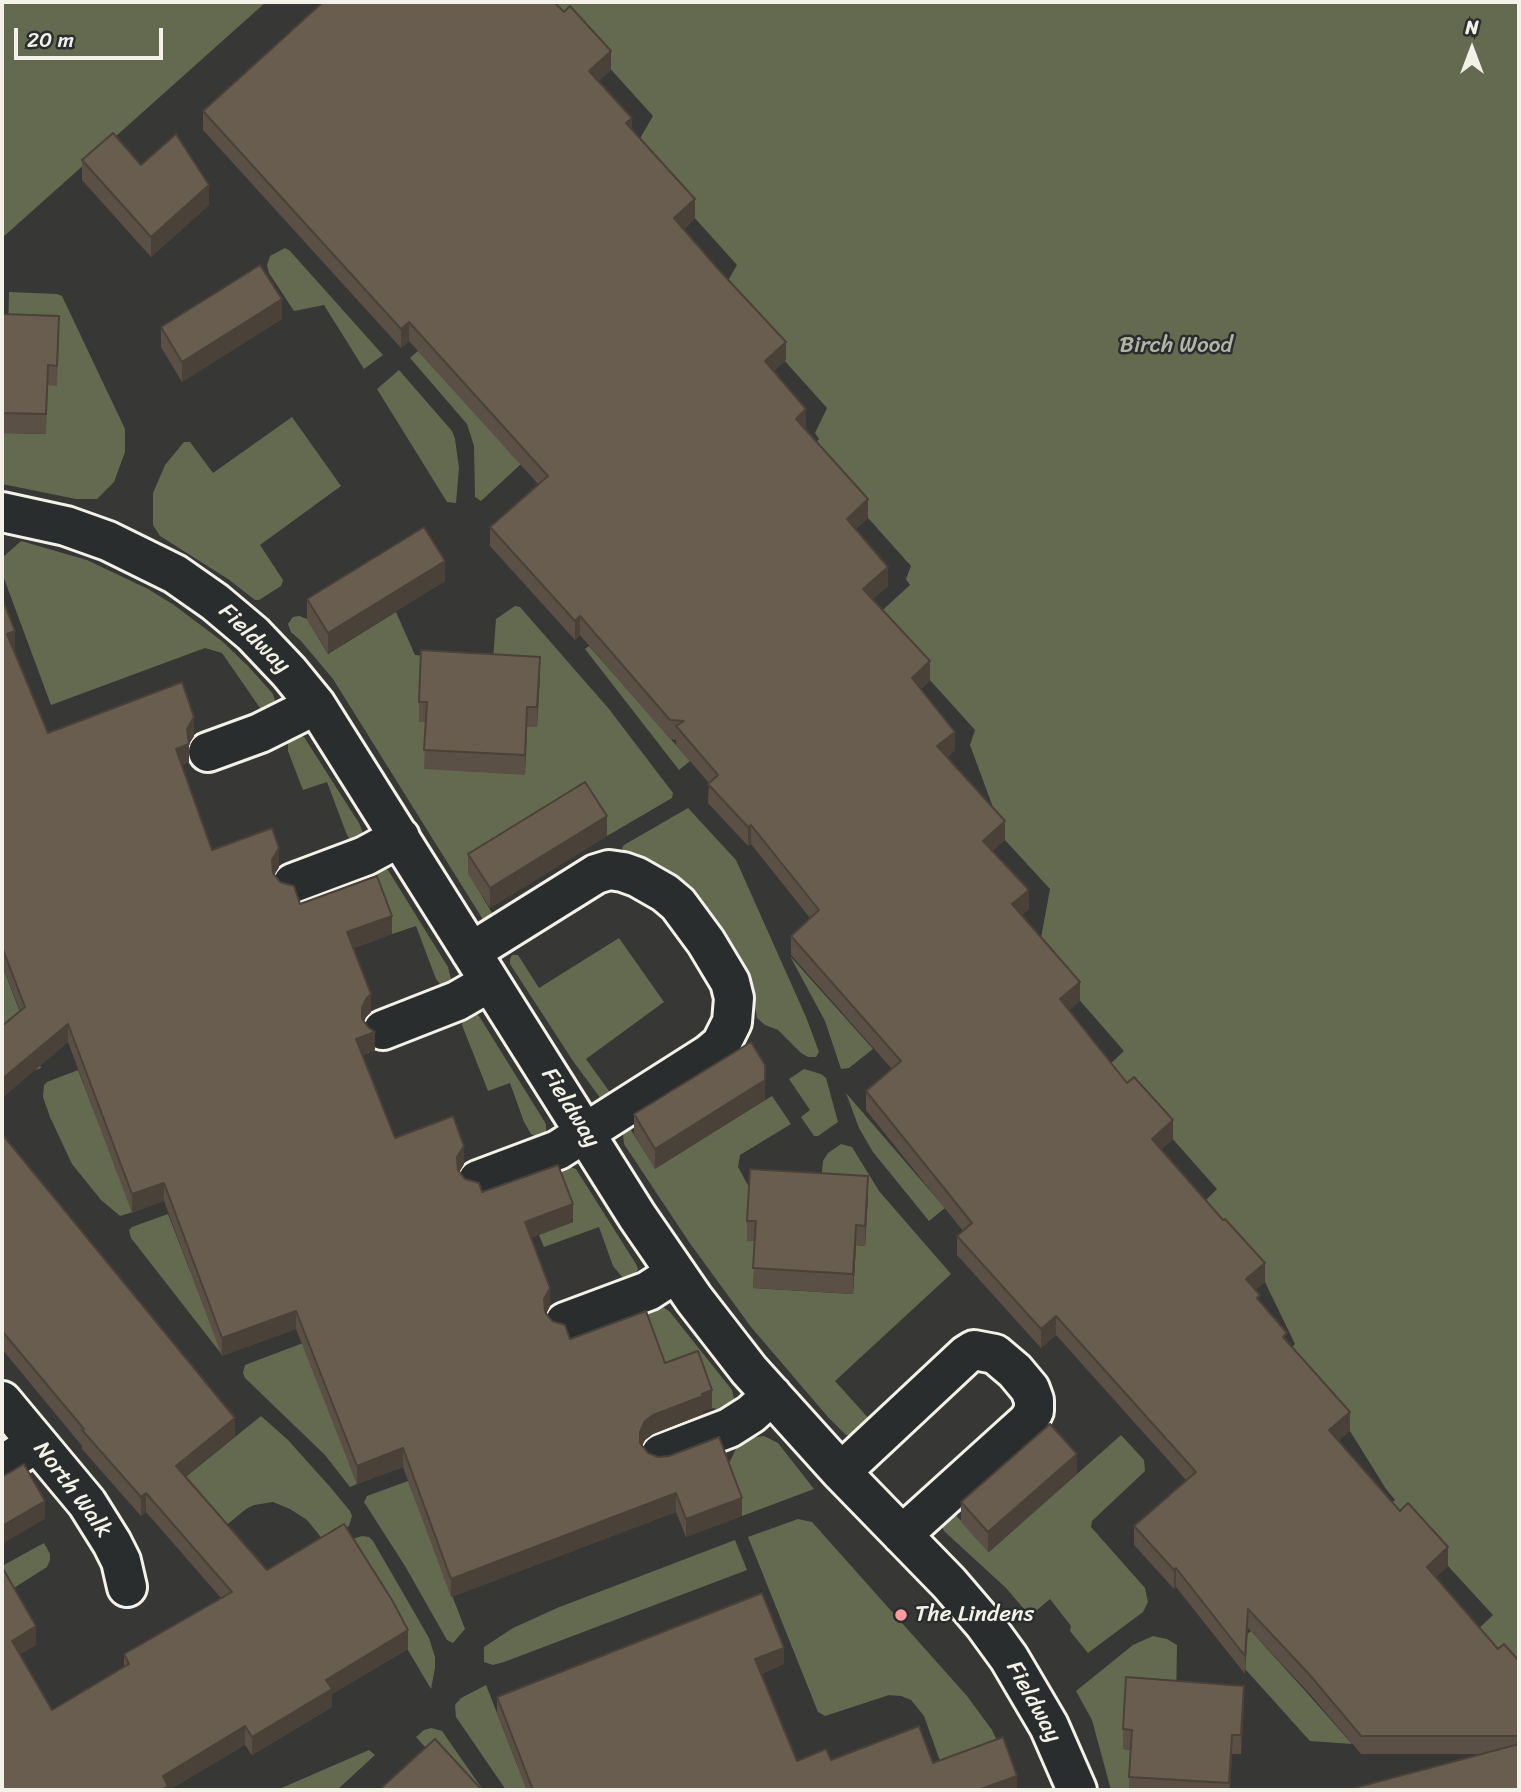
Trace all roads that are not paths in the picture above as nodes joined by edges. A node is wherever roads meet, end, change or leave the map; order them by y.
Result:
1 (2, 512) edge
2 (316, 705) junction
3 (208, 752) dead end
4 (400, 837) junction
5 (293, 883) edge
6 (481, 967) junction
7 (383, 1030) dead end
8 (585, 1132) junction
9 (478, 1180) edge
10 (676, 1273) junction
11 (565, 1322) edge
12 (772, 1395) junction
13 (2, 1401) edge
14 (37, 1443) junction
15 (661, 1454) edge
16 (2, 1465) edge
17 (841, 1472) junction
18 (902, 1535) junction
19 (127, 1587) dead end
20 (1077, 1790) edge

1 - 2 street, Fieldway
2 - 3 street
2 - 4 street, Fieldway
4 - 5 street
4 - 6 street, Fieldway
6 - 7 street
6 - 8 street, Fieldway
6 - 8 street
8 - 9 street
8 - 10 street, Fieldway
10 - 11 street
10 - 12 street, Fieldway
12 - 15 street
12 - 17 street, Fieldway
13 - 14 street, North Walk
14 - 16 street
14 - 19 street, North Walk
17 - 18 street, Fieldway
17 - 18 street
18 - 20 street, Fieldway

